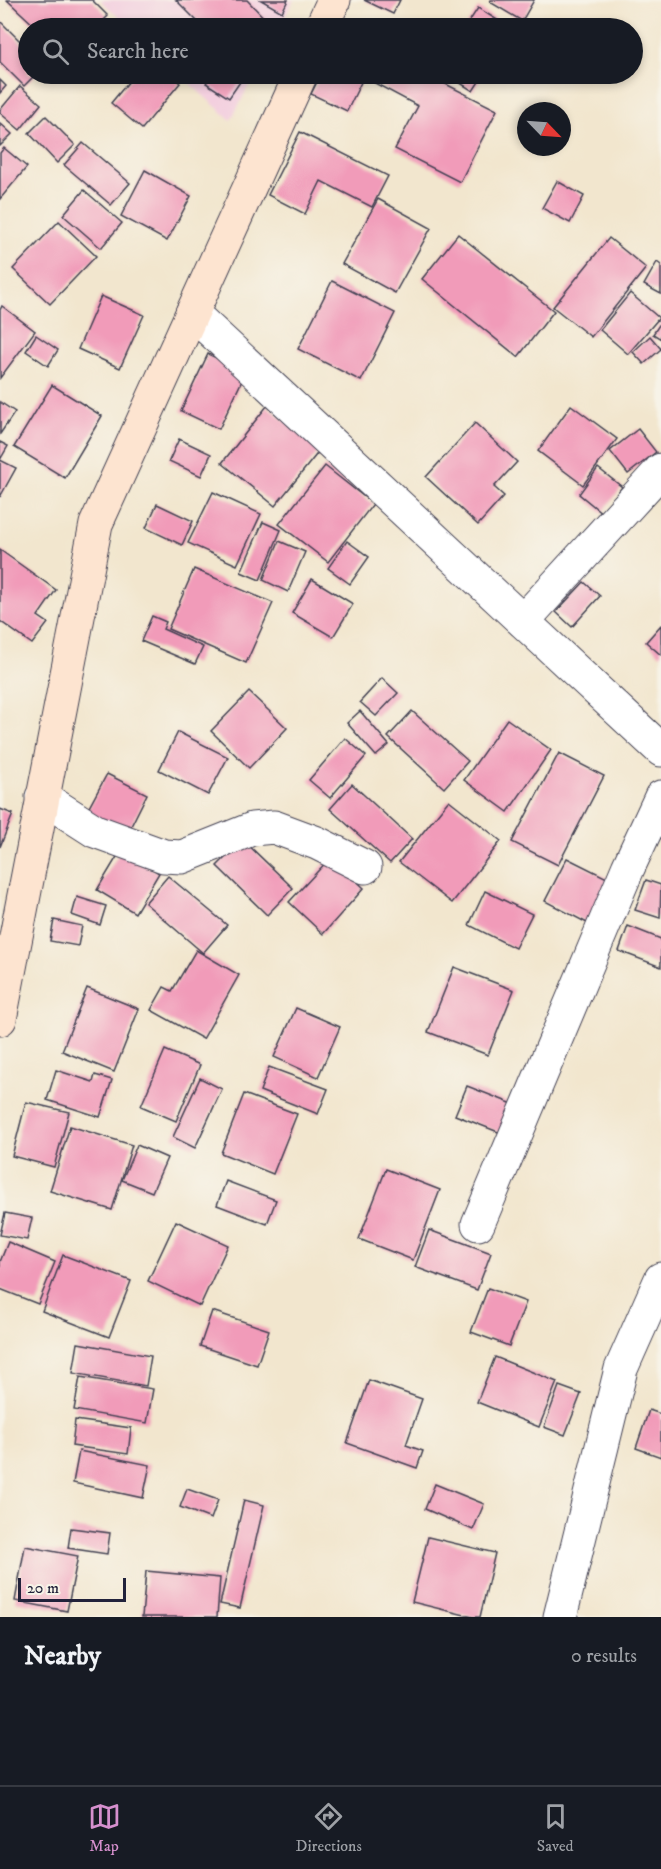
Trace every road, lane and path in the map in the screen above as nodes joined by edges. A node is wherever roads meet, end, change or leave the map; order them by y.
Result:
1 (334, 0) edge
2 (326, 18) edge
3 (296, 84) edge
4 (192, 313) junction
5 (661, 470) edge
6 (523, 621) junction
7 (661, 750) edge
8 (42, 797) junction
9 (661, 797) edge
10 (365, 867) dead end
11 (0, 1018) edge
12 (478, 1224) dead end
13 (661, 1279) edge
14 (560, 1617) edge

1 - 2 street
3 - 4 street
4 - 6 street
4 - 8 street
5 - 6 street
6 - 7 street
8 - 10 street
8 - 11 street
9 - 12 street
13 - 14 street

